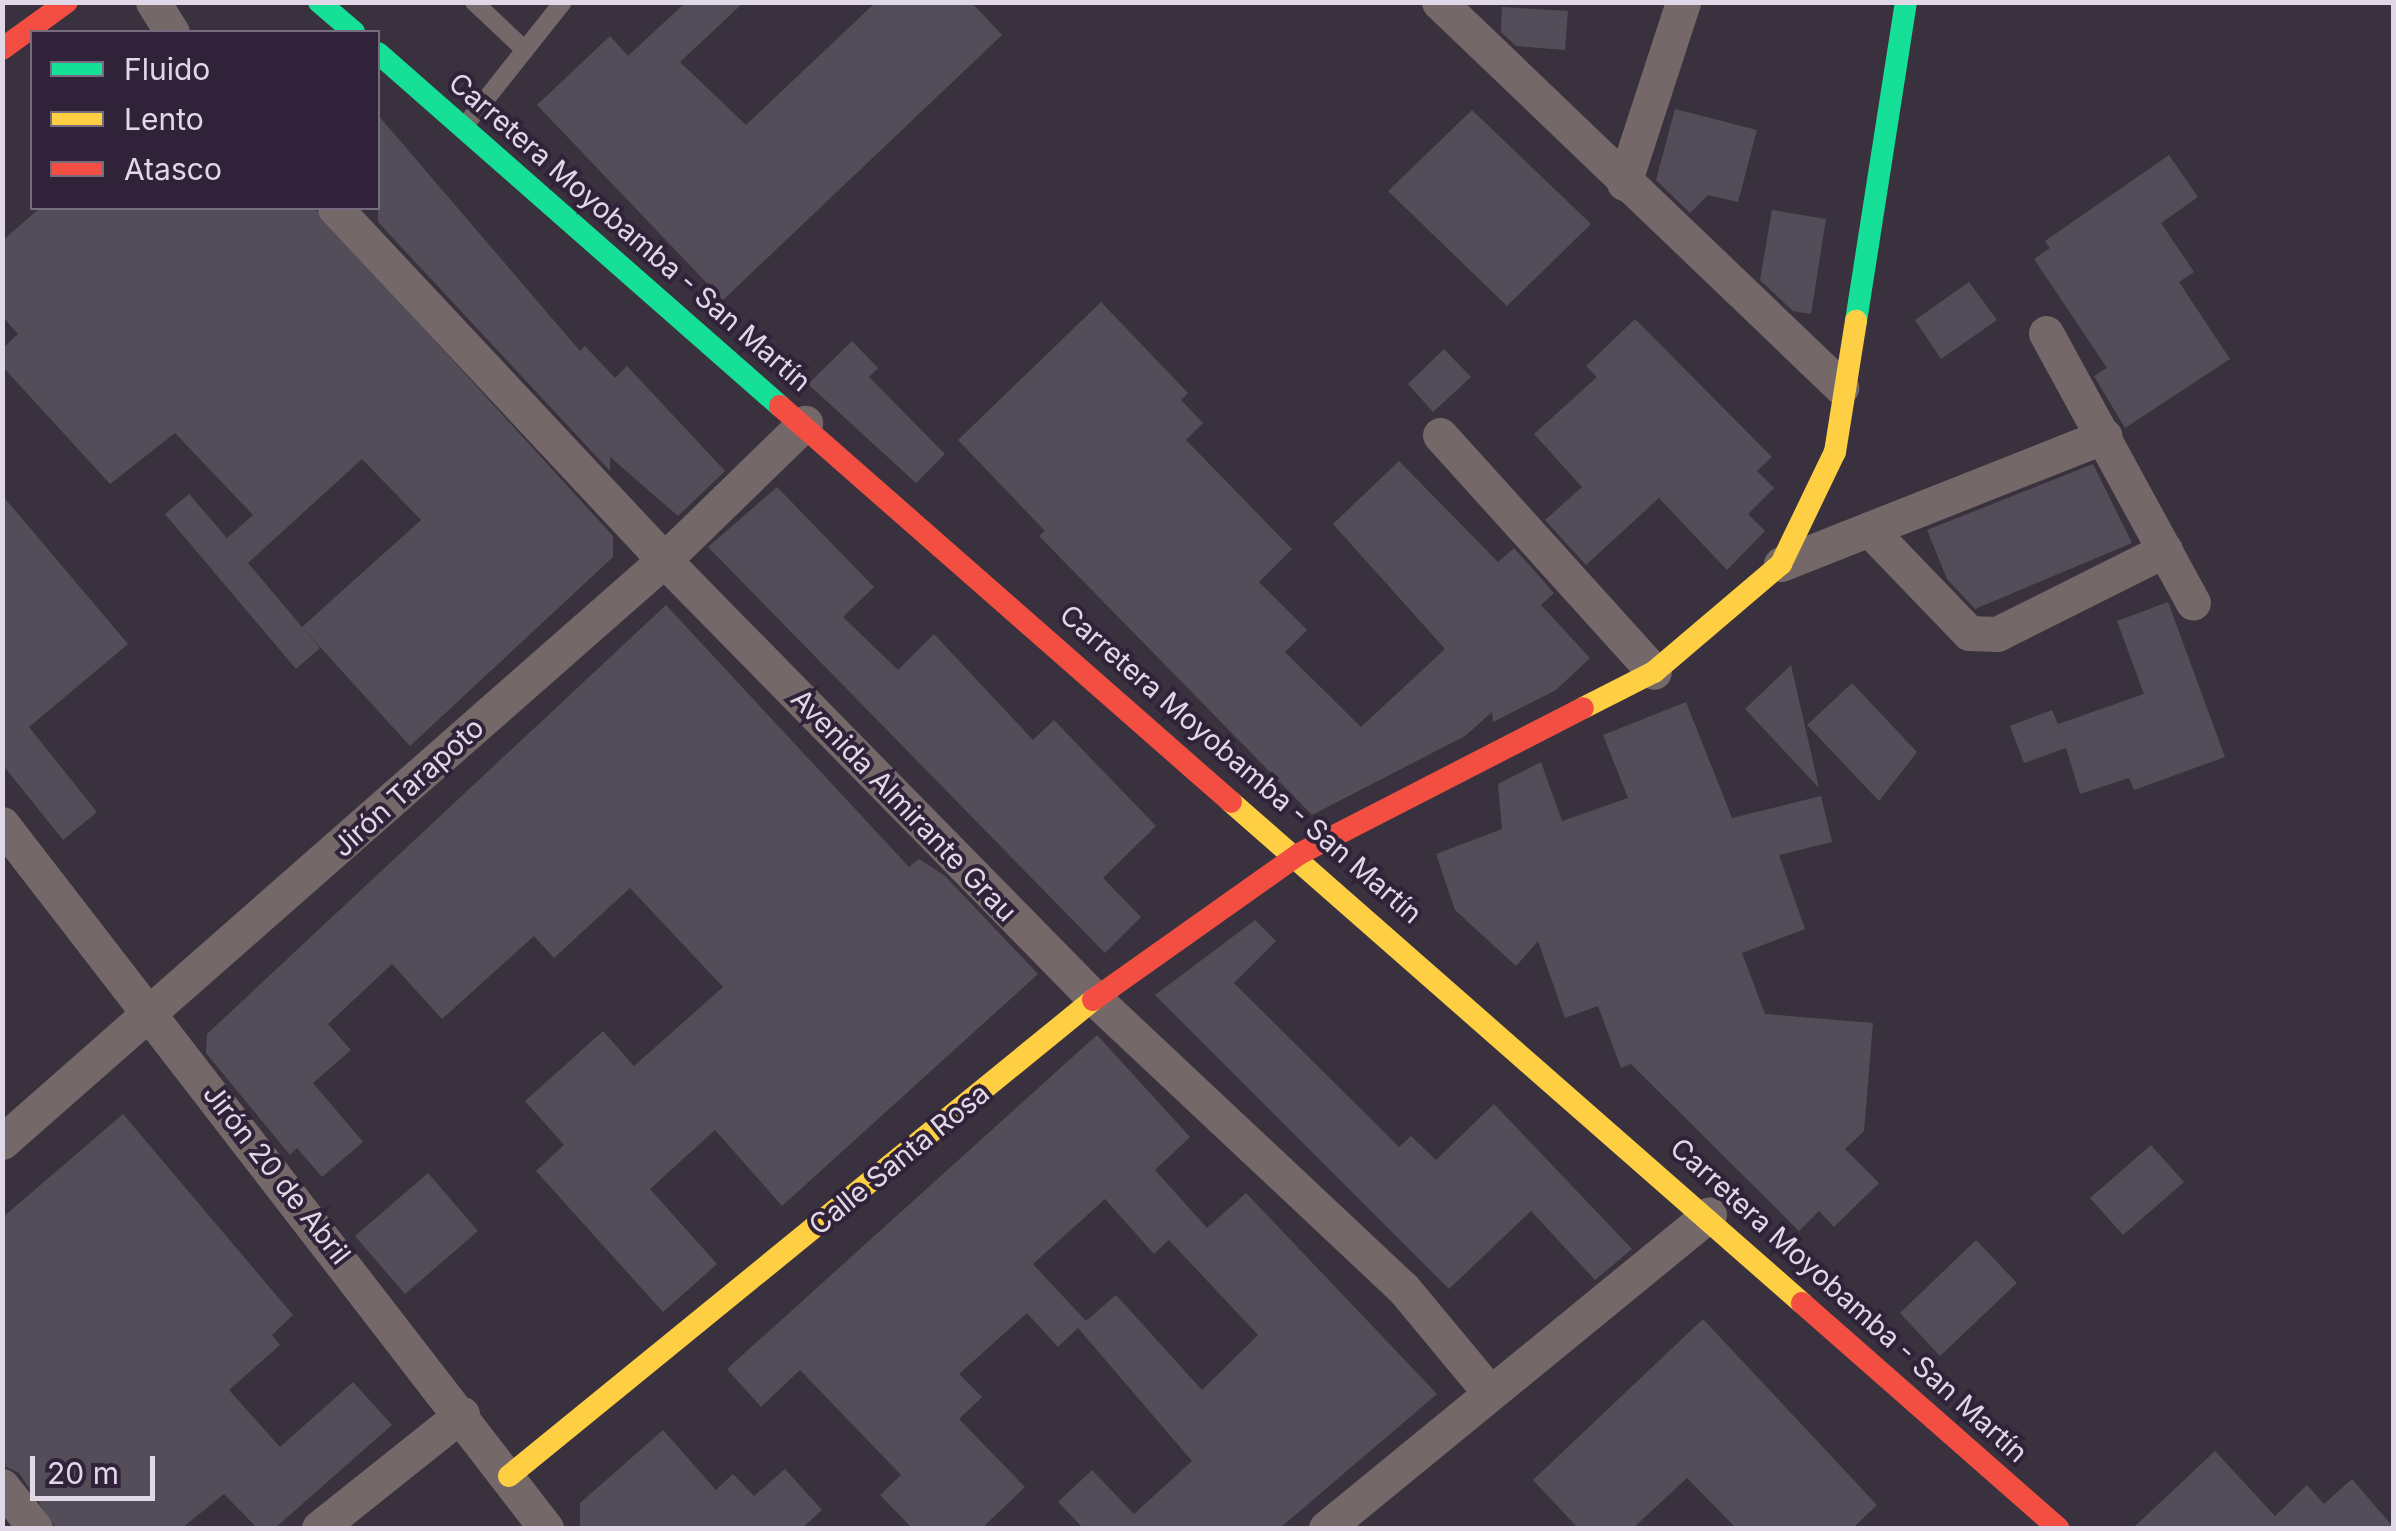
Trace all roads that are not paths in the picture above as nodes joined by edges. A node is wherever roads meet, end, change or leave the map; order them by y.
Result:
1 (67, 2) edge
2 (153, 2) edge
3 (474, 2) edge
4 (563, 2) edge
5 (1439, 2) edge
6 (1683, 2) edge
7 (1906, 2) edge
8 (328, 5) edge
9 (171, 30) edge
10 (352, 30) edge
11 (2, 50) edge
12 (525, 50) junction
13 (380, 55) edge
14 (462, 128) junction
15 (1624, 183) junction
16 (337, 210) edge
17 (2046, 333) dead end
18 (1841, 387) junction
19 (805, 422) junction
20 (1440, 435) dead end
21 (2105, 436) junction
22 (1869, 530) junction
23 (2166, 550) junction
24 (664, 560) junction
25 (1782, 564) junction
26 (2193, 603) dead end
27 (1654, 672) junction
28 (2, 824) edge
29 (1299, 854) junction
30 (1095, 1000) junction
31 (153, 1013) junction
32 (2, 1142) edge
33 (1709, 1215) junction
34 (1487, 1389) junction
35 (462, 1414) junction
36 (510, 1476) junction
37 (2, 1486) edge
38 (35, 1528) edge
39 (319, 1528) edge
40 (546, 1528) edge
41 (1326, 1528) edge
42 (2058, 1528) edge

1 - 11 main road
2 - 9 street
3 - 12 lane
4 - 12 lane
5 - 15 street
6 - 15 street
7 - 18 main road
8 - 10 main road
12 - 14 lane
13 - 14 main road, Carretera Moyobamba - San Martín
14 - 19 main road, Carretera Moyobamba - San Martín
15 - 18 street
16 - 24 street, Avenida Almirante Grau
17 - 21 street
18 - 25 main road
19 - 24 street, Jirón Tarapoto
19 - 29 main road, Carretera Moyobamba - San Martín
20 - 27 street
21 - 22 street
21 - 23 street
22 - 23 street
22 - 25 street
23 - 26 street
24 - 30 street, Avenida Almirante Grau
24 - 31 street, Jirón Tarapoto
25 - 27 main road, Calle Santa Rosa
27 - 29 main road, Calle Santa Rosa
28 - 31 street, Jirón 20 de Abril
29 - 30 main road, Calle Santa Rosa
29 - 33 main road, Carretera Moyobamba - San Martín
30 - 34 street, Avenida Almirante Grau
30 - 36 main road, Calle Santa Rosa
31 - 32 street, Jirón Tarapoto
31 - 35 street, Jirón 20 de Abril
33 - 34 street
33 - 42 main road, Carretera Moyobamba - San Martín
34 - 41 street
35 - 36 street, Jirón 20 de Abril
35 - 39 street
36 - 40 street, Jirón 20 de Abril
37 - 38 street

